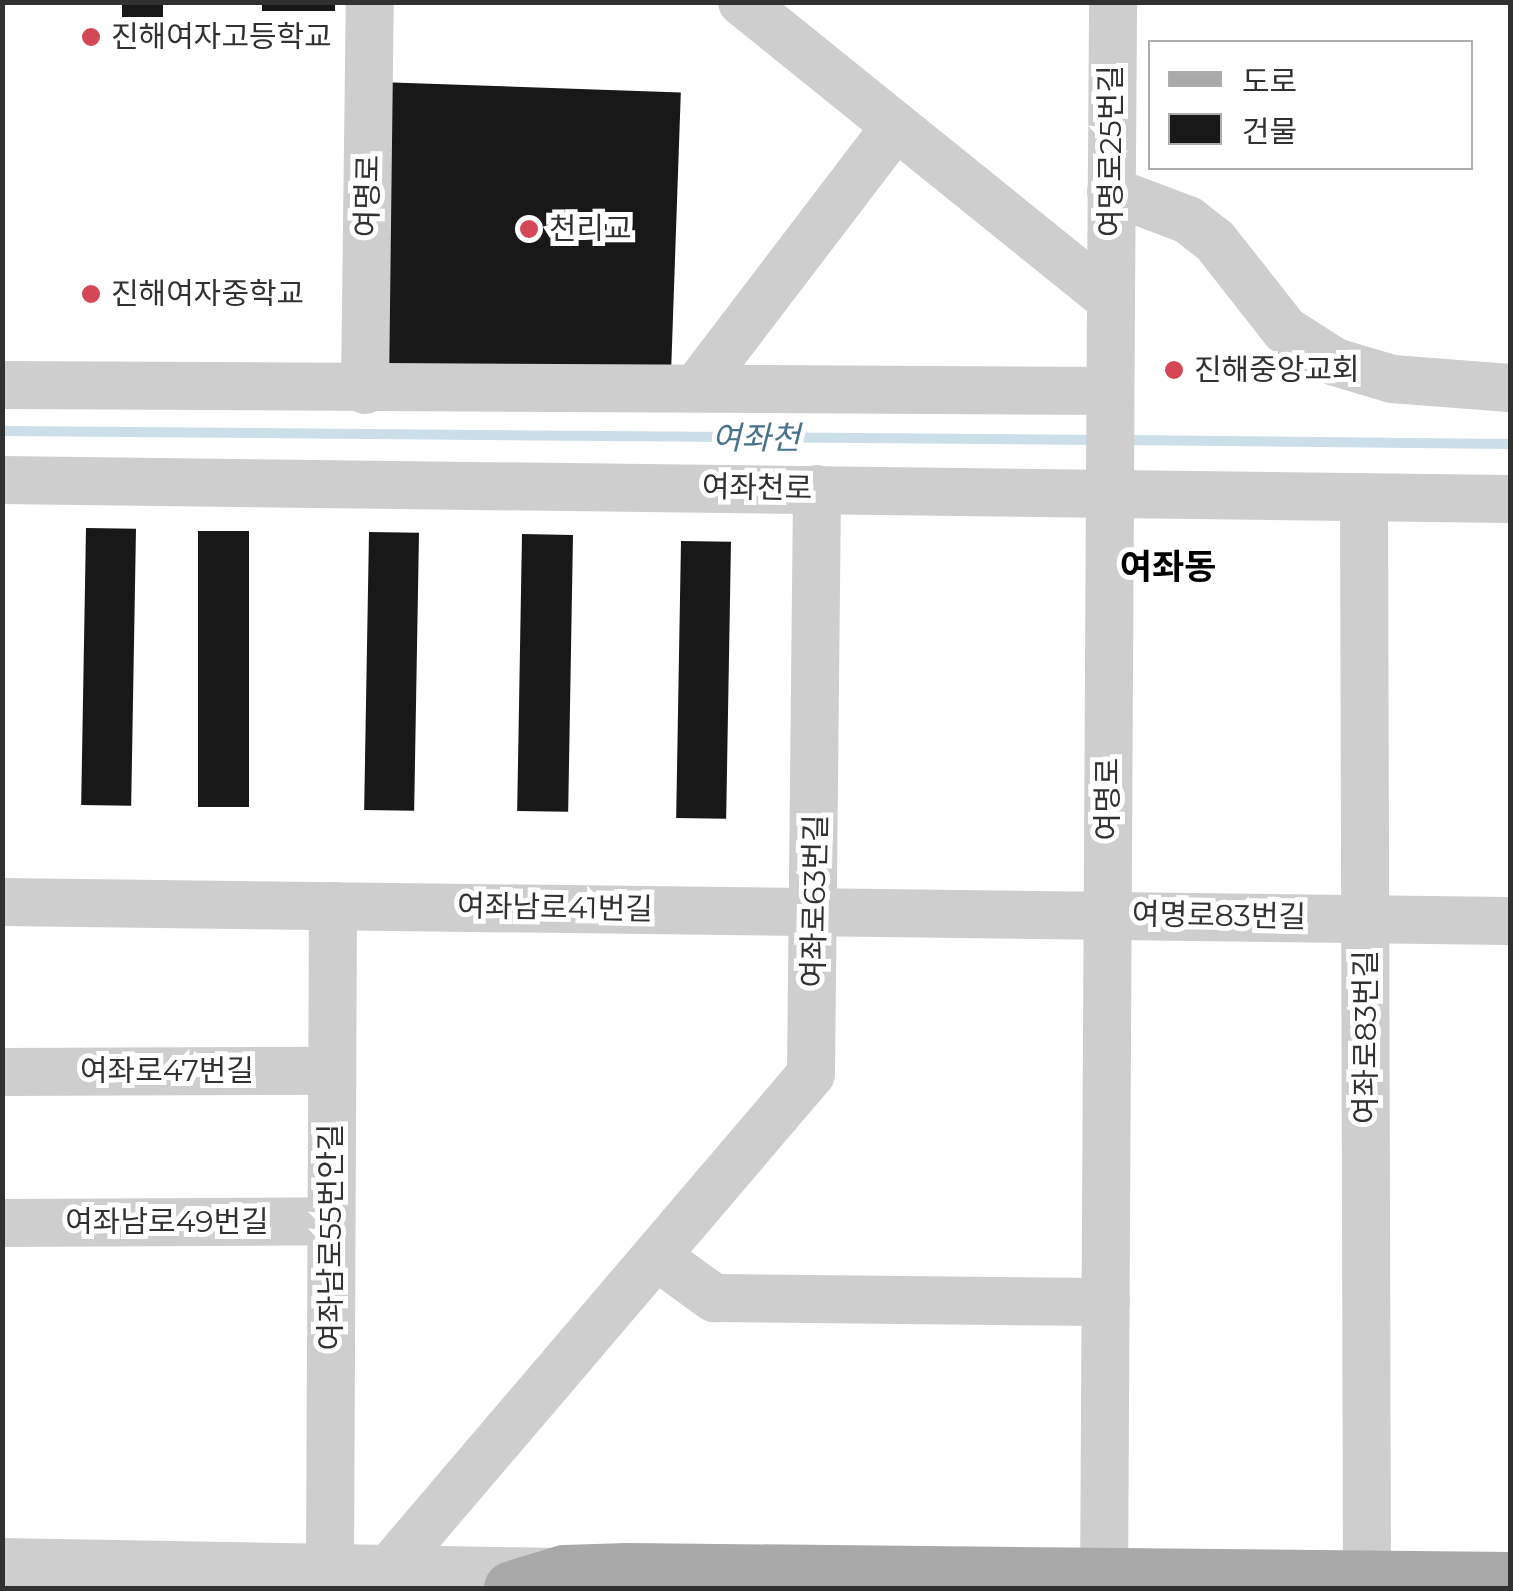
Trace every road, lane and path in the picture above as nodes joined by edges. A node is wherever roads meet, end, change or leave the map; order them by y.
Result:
1 (370, 2) edge
2 (742, 2) edge
3 (1112, 2) edge
4 (896, 126) junction
5 (1111, 192) junction
6 (1110, 300) junction
7 (2, 385) edge
8 (697, 387) junction
9 (1510, 388) edge
10 (366, 390) junction
11 (1110, 391) junction
12 (2, 480) edge
13 (817, 489) junction
14 (1110, 493) junction
15 (1364, 497) junction
16 (1510, 499) edge
17 (2, 902) edge
18 (333, 906) junction
19 (817, 911) junction
20 (1108, 914) junction
21 (1366, 919) junction
22 (1510, 922) edge
23 (332, 1071) junction
24 (2, 1072) edge
25 (331, 1221) junction
26 (2, 1223) edge
27 (656, 1256) junction
28 (1106, 1302) junction
29 (2, 1562) edge
30 (330, 1568) junction
31 (389, 1569) junction
32 (564, 1572) junction
33 (1104, 1574) junction
34 (1510, 1579) edge
35 (758, 1580) edge
36 (1367, 1583) edge
37 (511, 1588) edge

1 - 10 street, 여명로
2 - 4 street
3 - 5 street, 여명로25번길
4 - 6 street
4 - 8 street
5 - 6 street, 여명로25번길
5 - 9 street
6 - 11 street, 여명로
7 - 10 street
8 - 10 street
8 - 11 street
11 - 14 street, 여명로
12 - 13 street, 여좌천로
13 - 14 street, 여좌천로
13 - 19 street, 여좌로63번길
14 - 15 street, 여좌천로
14 - 20 street, 여명로
15 - 16 street, 여좌천로
15 - 21 street, 여좌로83번길
17 - 18 street, 여좌남로41번길
18 - 19 street, 여좌남로41번길
18 - 23 street, 여좌남로55번안길
19 - 20 street, 여좌남로41번길
19 - 27 street, 여좌로63번길
20 - 21 street, 여명로83번길
20 - 28 street, 여명로
21 - 22 street, 여명로83번길
21 - 36 street, 여좌로83번길
23 - 24 street, 여좌로47번길
23 - 25 street, 여좌남로55번안길
25 - 26 street, 여좌남로49번길
25 - 30 street, 여좌남로55번안길
27 - 28 street
27 - 31 street, 여좌로63번길
28 - 33 street, 여명로
29 - 30 street
30 - 31 street
31 - 32 street
32 - 35 main road
32 - 37 main road
33 - 35 main road
33 - 36 main road
34 - 36 main road

